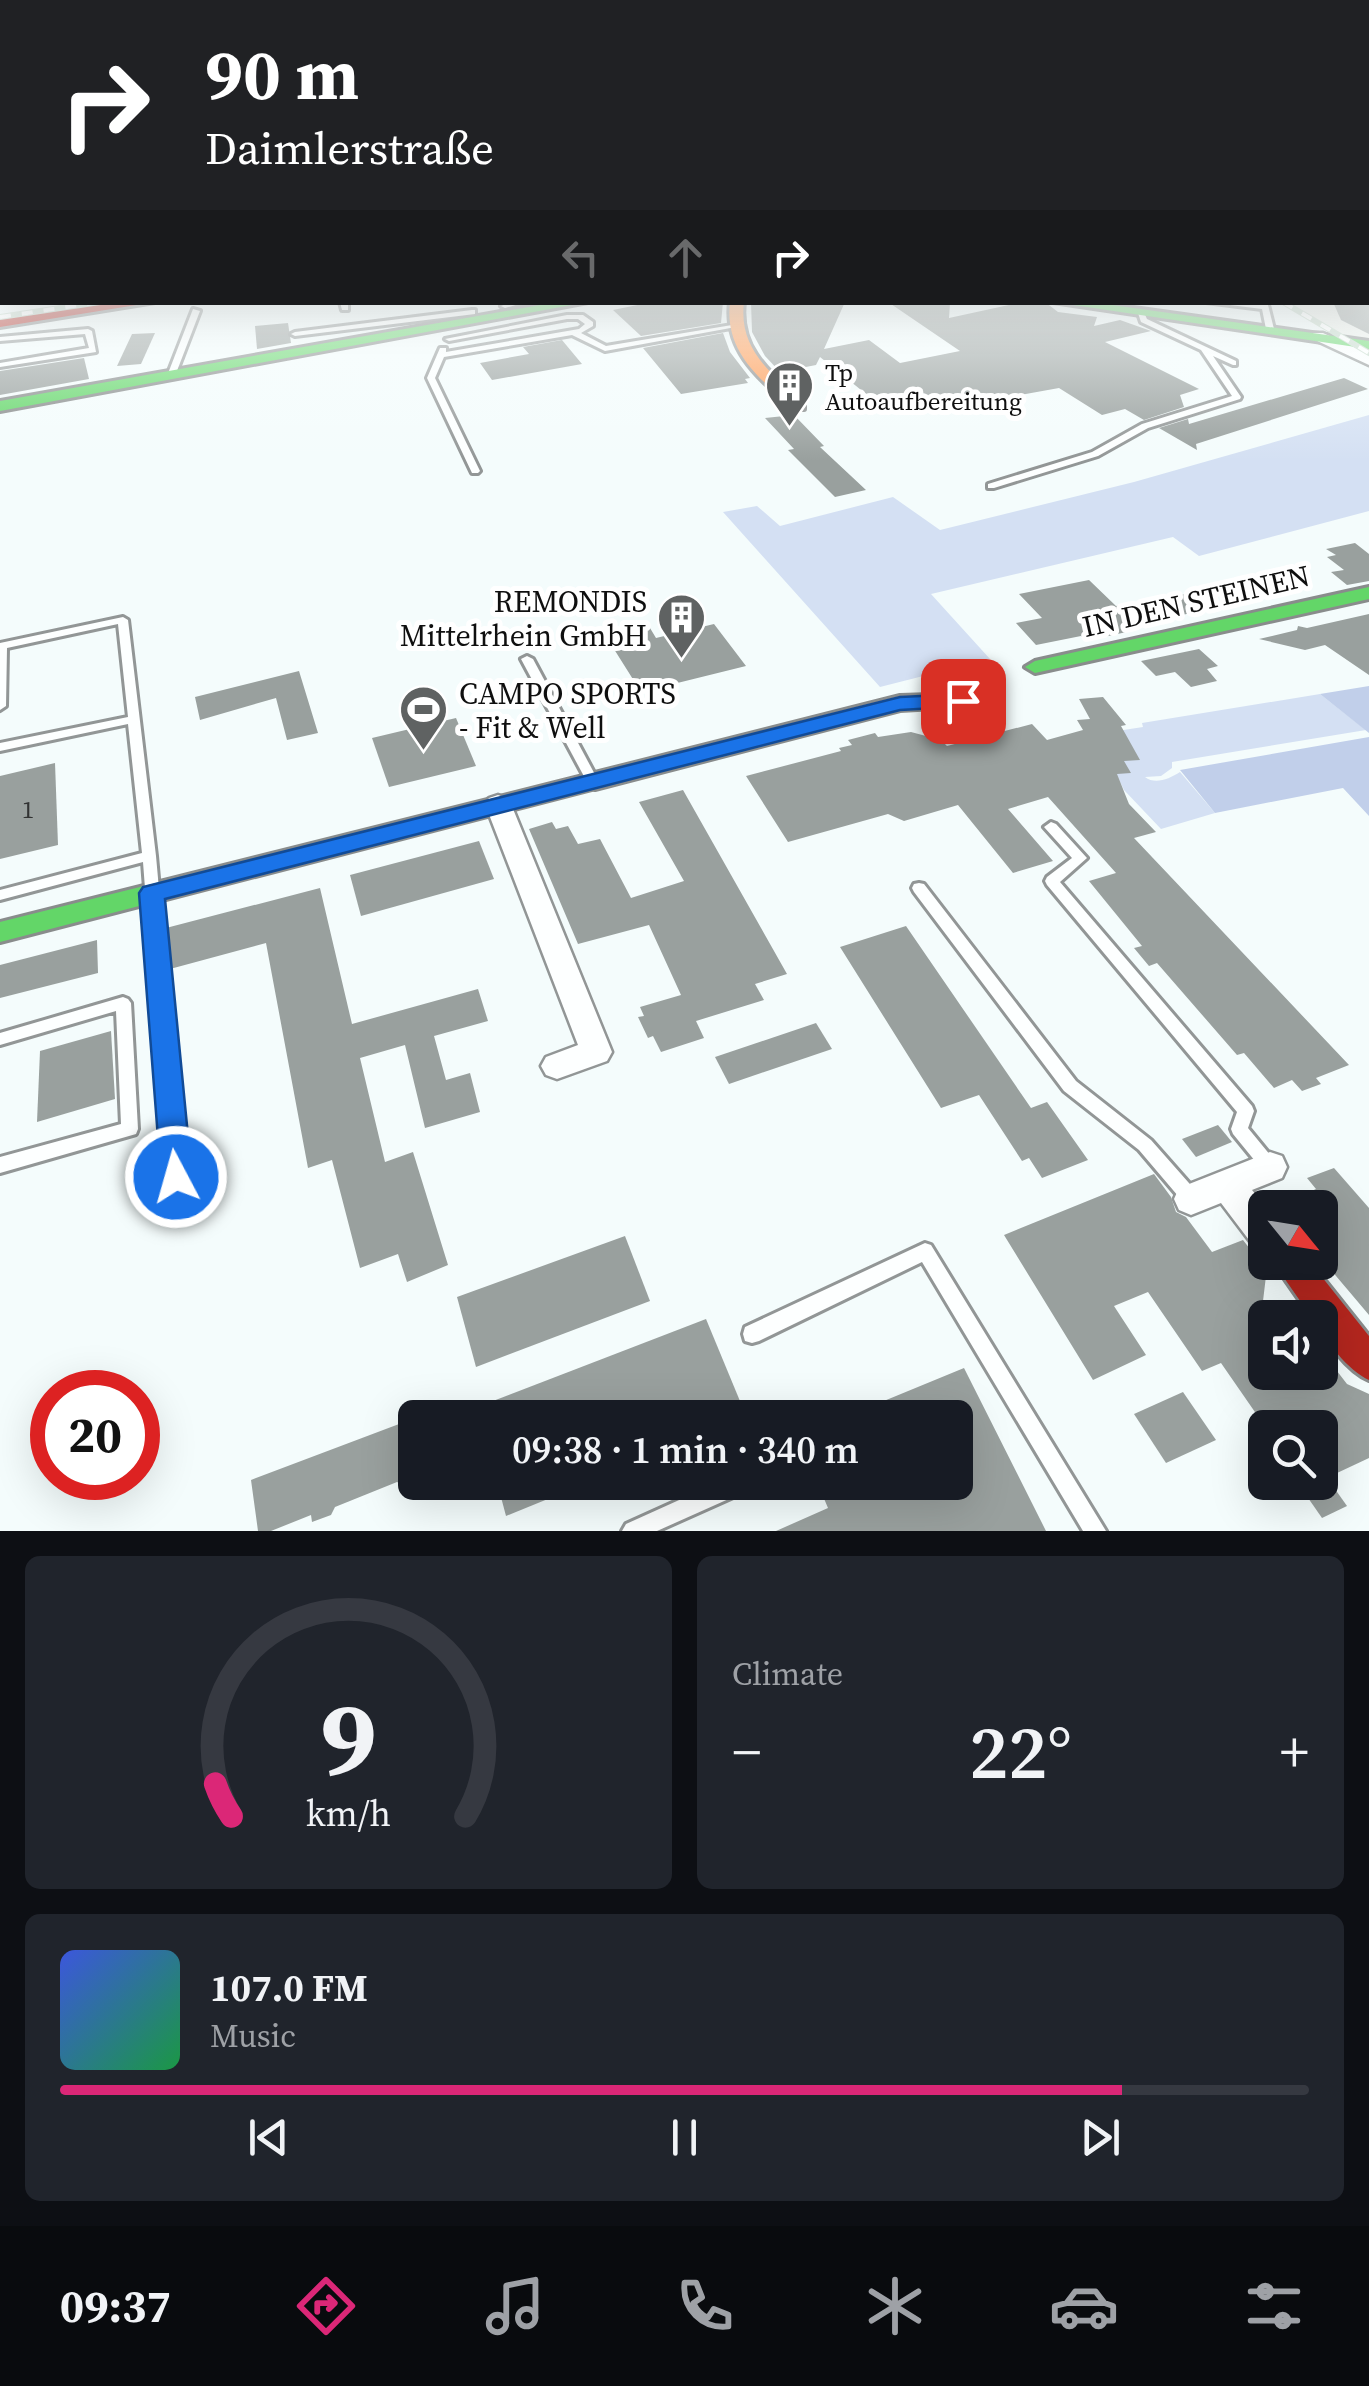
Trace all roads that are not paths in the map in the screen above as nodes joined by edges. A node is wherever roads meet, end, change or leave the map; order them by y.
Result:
1 (44, 317) edge
2 (193, 317) edge
3 (443, 317) edge
4 (514, 317) edge
5 (564, 317) edge
6 (569, 317) edge
7 (734, 317) edge
8 (1142, 317) edge
9 (1195, 317) edge
10 (1268, 317) edge
11 (0, 324) edge
12 (732, 327) junction
13 (1270, 329) junction
14 (574, 332) junction
15 (445, 333) junction
16 (295, 334) dead end
17 (1318, 336) junction
18 (0, 339) edge
19 (318, 341) junction
20 (1369, 345) edge
21 (1203, 348) junction
22 (441, 355) junction
23 (1369, 360) edge
24 (1233, 363) dead end
25 (0, 365) edge
26 (171, 376) junction
27 (0, 406) edge
28 (799, 406) dead end
29 (475, 471) dead end
30 (990, 486) dead end
31 (1369, 593) edge
32 (528, 659) dead end
33 (1035, 667) dead end
34 (963, 701) dead end
35 (0, 706) edge
36 (131, 720) junction
37 (0, 747) edge
38 (593, 782) junction
39 (498, 804) junction
40 (1051, 827) dead end
41 (149, 856) junction
42 (919, 888) dead end
43 (152, 893) junction
44 (0, 894) edge
45 (0, 932) edge
46 (0, 1038) edge
47 (557, 1066) dead end
48 (0, 1165) edge
49 (1270, 1167) joint
50 (176, 1177) dead end
51 (1227, 1184) junction
52 (1192, 1198) joint
53 (1248, 1211) edge
54 (1303, 1280) edge
55 (752, 1334) dead end
56 (1369, 1363) edge
57 (703, 1500) edge
58 (632, 1531) edge
59 (1095, 1531) edge

1 - 11 street
2 - 26 lane
3 - 19 lane
4 - 15 street
5 - 15 lane
6 - 14 lane
7 - 12 street
8 - 21 lane
9 - 13 street
10 - 13 lane
12 - 14 lane
12 - 28 street
13 - 17 street
14 - 22 lane
15 - 19 street
15 - 22 lane
16 - 19 lane
17 - 20 street
17 - 23 street
18 - 25 lane
19 - 26 street
21 - 24 lane
21 - 30 lane
22 - 29 lane
26 - 27 street
31 - 33 street, IN DEN STEINEN
32 - 38 lane
34 - 38 street
35 - 36 lane
36 - 37 lane
36 - 41 lane
38 - 39 street
39 - 43 street
39 - 47 street
40 - 49 lane
41 - 43 lane
41 - 44 lane
42 - 52 lane
43 - 45 street
43 - 50 lane
46 - 48 lane
49 - 51 street
51 - 52 street
51 - 53 street
54 - 56 street
55 - 59 lane
57 - 58 lane

